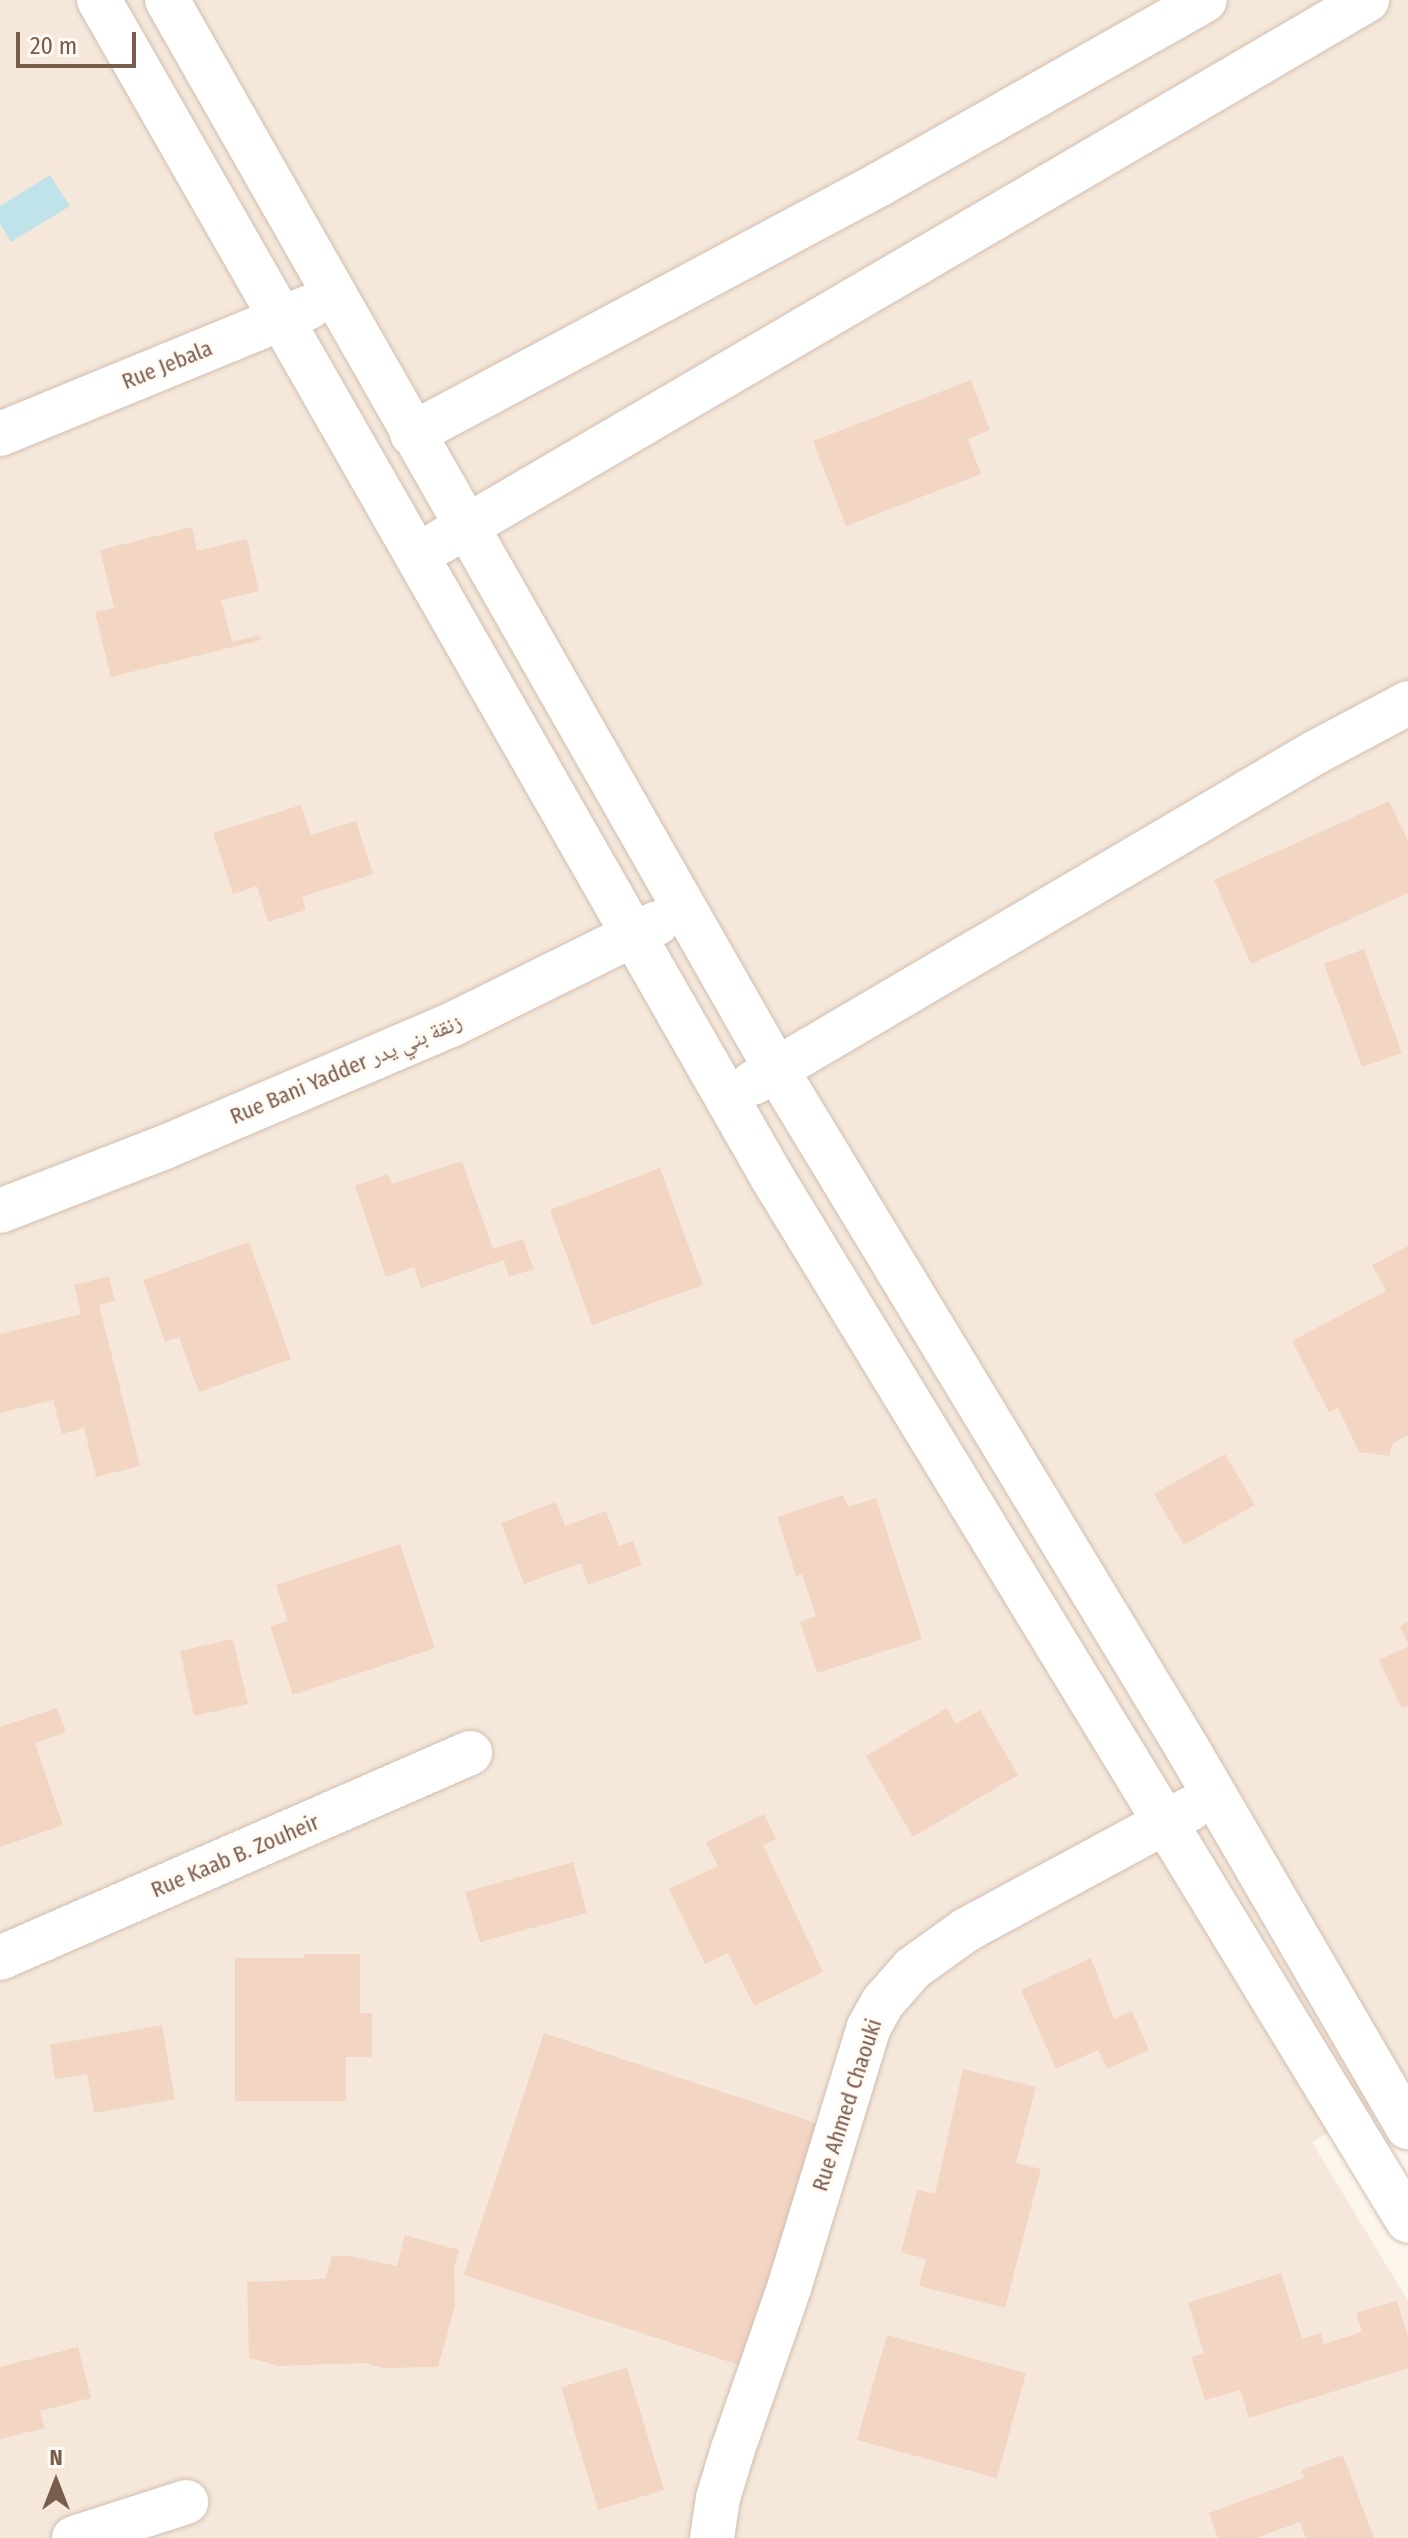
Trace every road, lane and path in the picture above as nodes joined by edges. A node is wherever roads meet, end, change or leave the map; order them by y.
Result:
1 (99, 0) edge
2 (167, 0) edge
3 (1205, 0) edge
4 (1367, 0) edge
5 (335, 297) junction
6 (280, 318) junction
7 (0, 434) edge
8 (412, 434) junction
9 (465, 527) junction
10 (415, 557) junction
11 (1408, 703) edge
12 (684, 910) junction
13 (632, 936) junction
14 (776, 1069) junction
15 (726, 1098) junction
16 (0, 1211) edge
17 (470, 1753) dead end
18 (1214, 1796) junction
19 (1164, 1823) junction
20 (0, 1958) edge
21 (1408, 2127) edge
22 (1392, 2159) edge
23 (1408, 2221) edge
24 (186, 2502) dead end
25 (74, 2538) edge
26 (712, 2538) edge

1 - 6 street
2 - 5 street
3 - 8 street
4 - 9 street
5 - 6 street, Rue Jebala
5 - 8 street
6 - 7 street, Rue Jebala
6 - 10 street
8 - 9 street
9 - 10 street
9 - 12 street
10 - 13 street
11 - 14 street
12 - 13 street, Rue Bani Yadder زنقة بني يدر
12 - 14 street
13 - 15 street
13 - 16 street, Rue Bani Yadder زنقة بني يدر
14 - 15 street
14 - 18 street
15 - 19 street
17 - 20 street, Rue Kaab B. Zouheir
18 - 19 street, Rue Ahmed Chaouki
18 - 21 street
19 - 22 street
19 - 26 street, Rue Ahmed Chaouki
22 - 23 street
24 - 25 street

